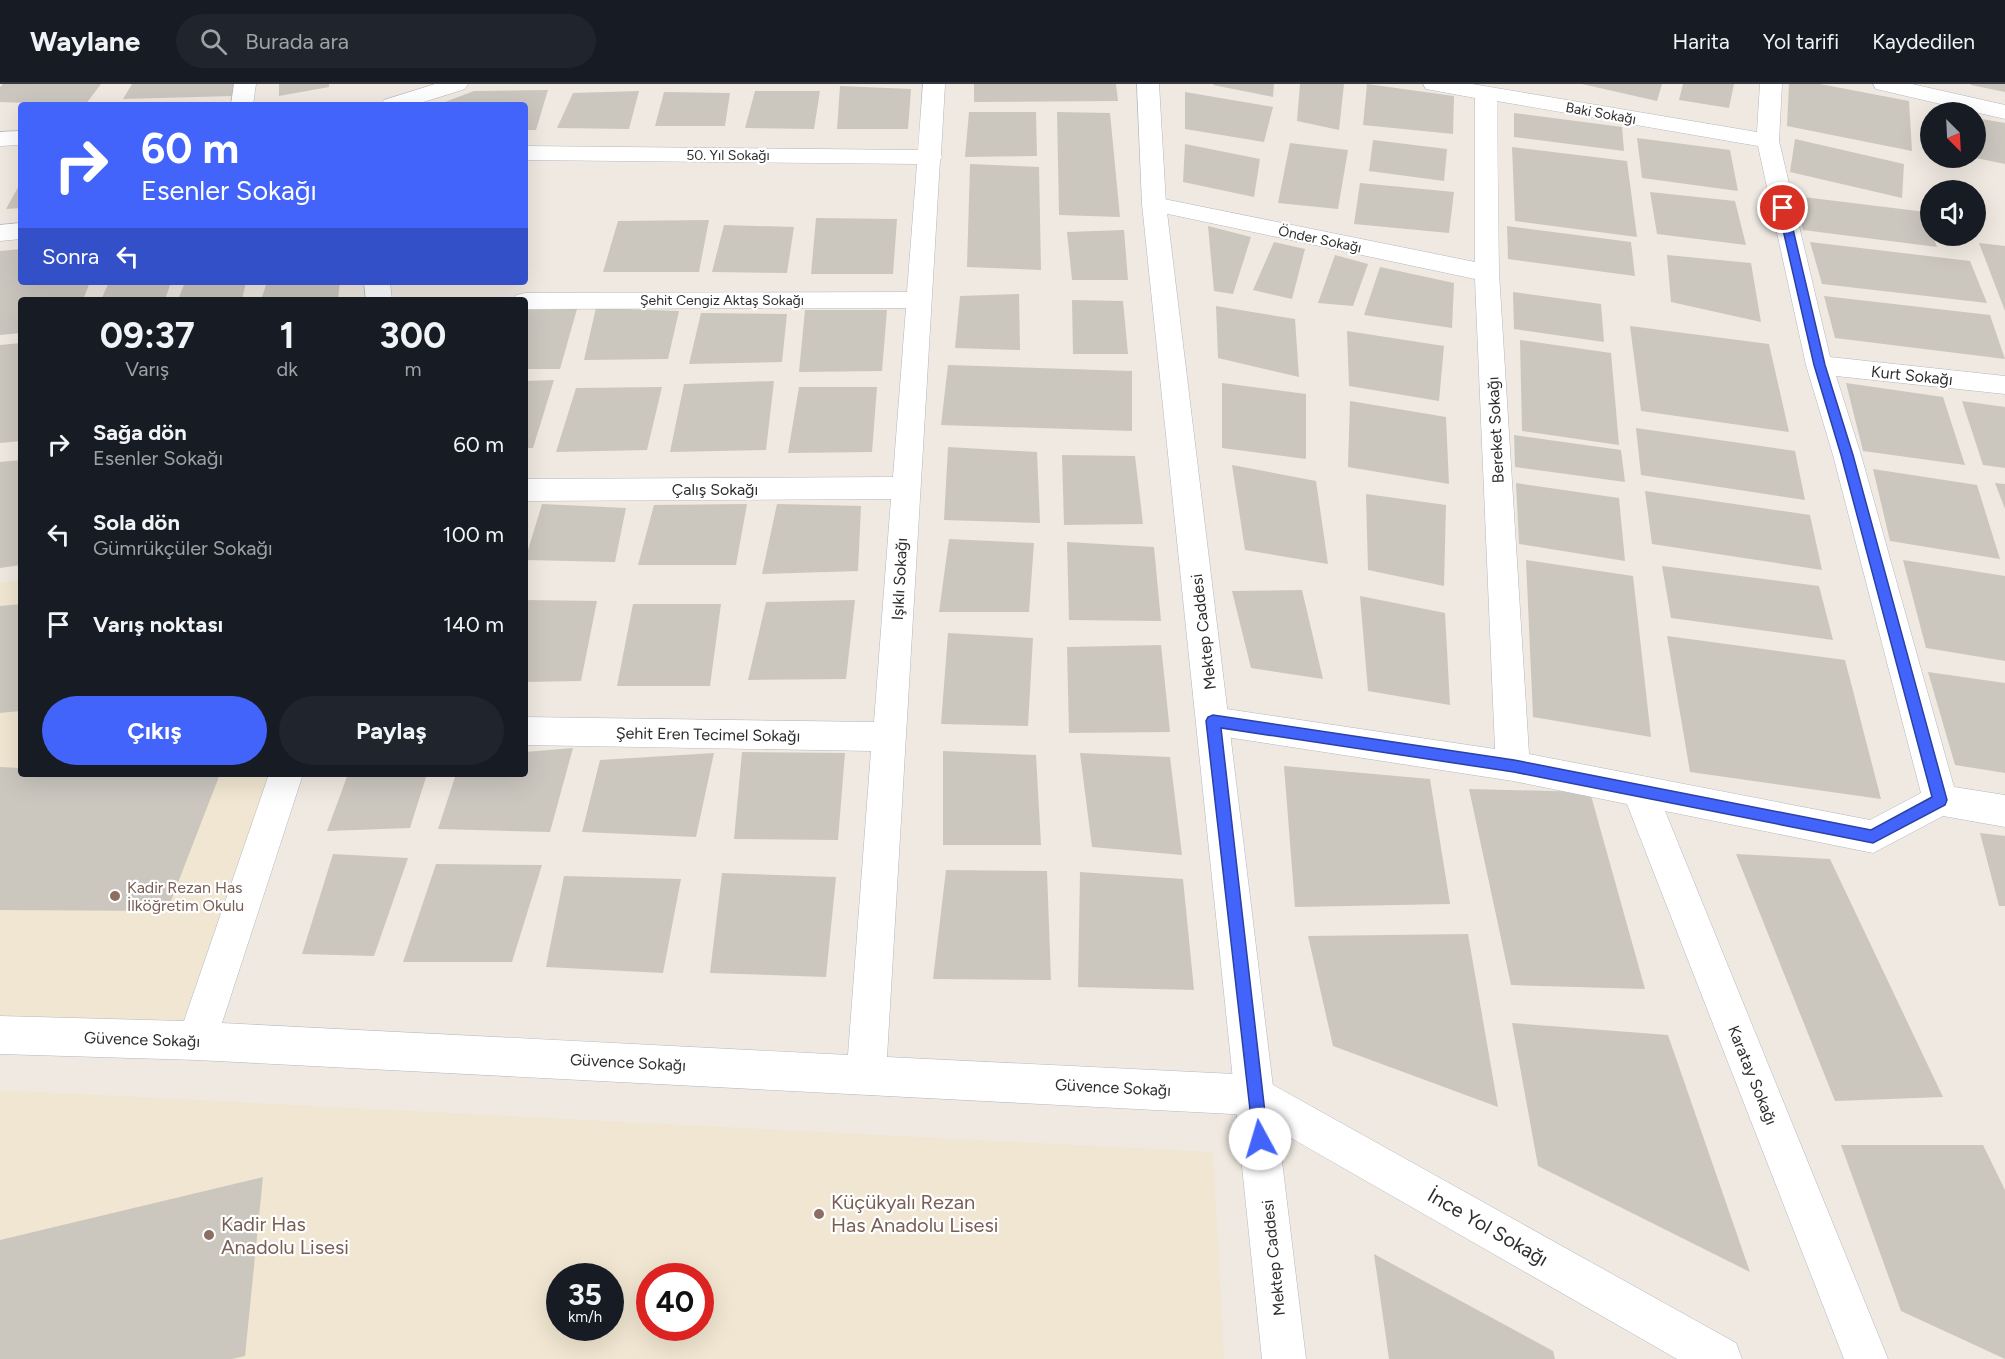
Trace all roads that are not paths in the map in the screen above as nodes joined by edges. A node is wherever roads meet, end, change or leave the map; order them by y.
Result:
1 (246, 84) edge
2 (457, 84) edge
3 (934, 84) edge
4 (1148, 84) edge
5 (1434, 84) edge
6 (1771, 84) edge
7 (1884, 84) edge
8 (1486, 93) junction
9 (243, 102) edge
10 (401, 102) edge
11 (2005, 112) edge
12 (18, 138) edge
13 (0, 139) edge
14 (1768, 141) junction
15 (528, 153) edge
16 (931, 157) junction
17 (1154, 204) junction
18 (18, 231) edge
19 (0, 233) edge
20 (1487, 273) junction
21 (918, 300) junction
22 (528, 301) edge
23 (1819, 365) junction
24 (2005, 385) edge
25 (905, 488) junction
26 (528, 490) edge
27 (1213, 721) junction
28 (528, 731) edge
29 (890, 737) junction
30 (1514, 766) junction
31 (285, 777) edge
32 (1640, 792) junction
33 (1940, 800) junction
34 (2005, 811) edge
35 (0, 1035) edge
36 (197, 1041) junction
37 (866, 1074) junction
38 (1255, 1095) junction
39 (1284, 1359) edge
40 (1720, 1359) edge
41 (1866, 1359) edge

1 - 9 street
2 - 10 street
3 - 16 street, Işıklı Sokağı
4 - 17 street, Mektep Caddesi
5 - 8 street, Baki Sokağı
6 - 14 street
7 - 11 street
8 - 14 street, Baki Sokağı
8 - 20 street, Bereket Sokağı
12 - 13 street
14 - 23 street
15 - 16 street, 50. Yıl Sokağı
16 - 21 street, Işıklı Sokağı
17 - 20 street, Önder Sokağı
17 - 27 street, Mektep Caddesi
18 - 19 street
20 - 30 street, Bereket Sokağı
21 - 22 street, Şehit Cengiz Aktaş Sokağı
21 - 25 street, Işıklı Sokağı
23 - 24 street, Kurt Sokağı
23 - 33 street
25 - 26 street, Çalış Sokağı
25 - 29 street, Işıklı Sokağı
27 - 30 street
27 - 38 street, Mektep Caddesi
28 - 29 street, Şehit Eren Tecimel Sokağı
29 - 37 street, Işıklı Sokağı
30 - 32 street
31 - 36 street
32 - 33 street
32 - 41 street, Karatay Sokağı
33 - 34 street
35 - 36 street, Güvence Sokağı
36 - 37 street, Güvence Sokağı
37 - 38 street, Güvence Sokağı
38 - 39 street, Mektep Caddesi
38 - 40 street, İnce Yol Sokağı

